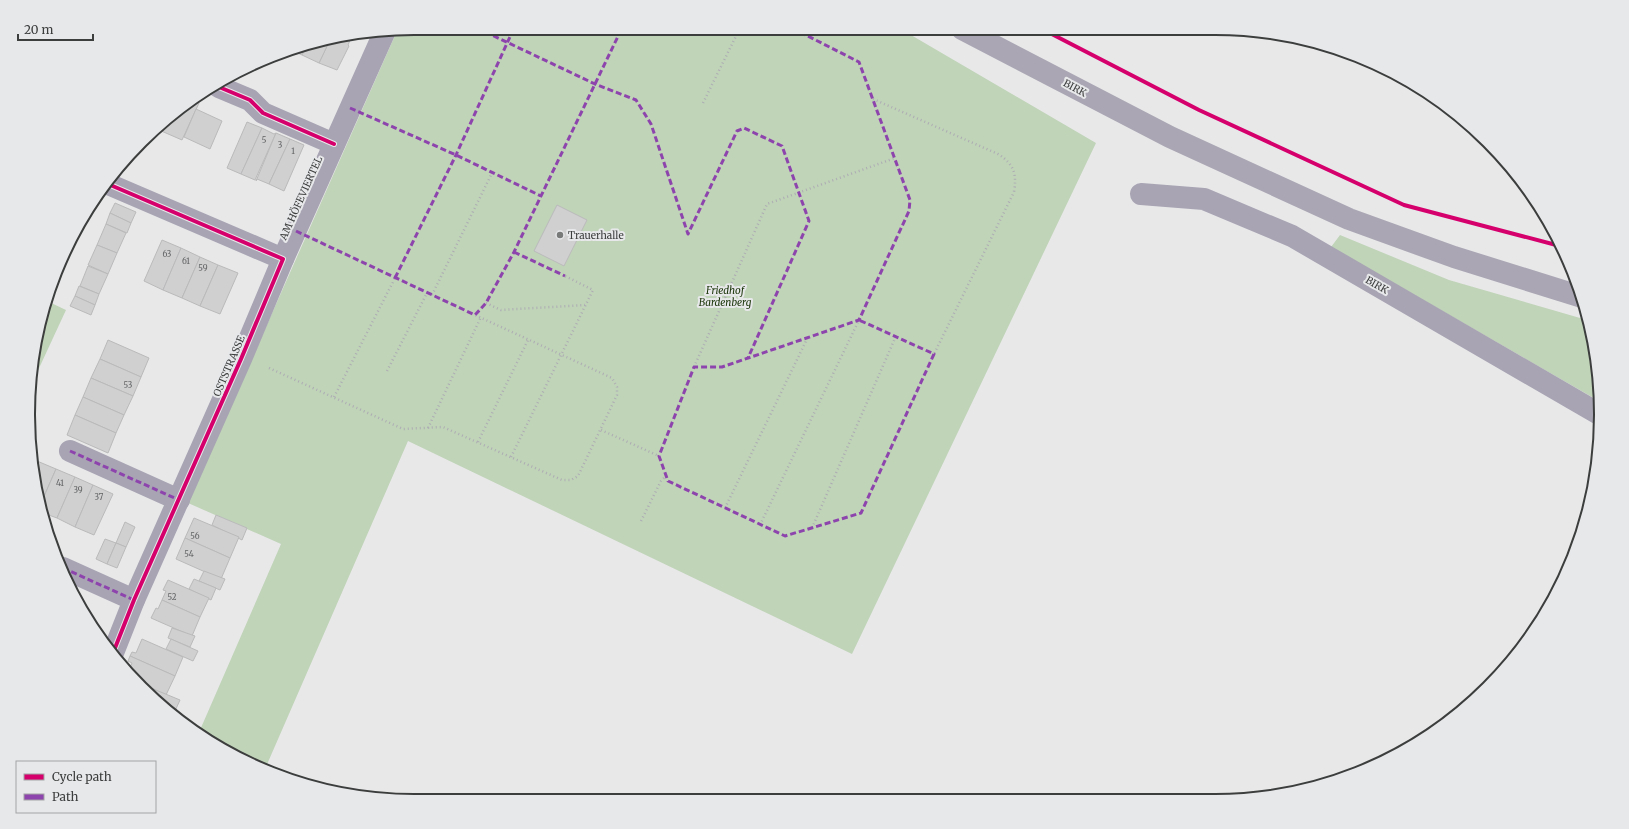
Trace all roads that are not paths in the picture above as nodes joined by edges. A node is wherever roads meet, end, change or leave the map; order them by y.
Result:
1 (975, 35) edge
2 (382, 37) edge
3 (222, 88) edge
4 (334, 144) junction
5 (111, 185) edge
6 (1141, 194) dead end
7 (283, 259) junction
8 (1575, 295) edge
9 (1594, 411) edge
10 (70, 451) dead end
11 (179, 500) junction
12 (69, 571) edge
13 (134, 600) junction
14 (115, 648) edge

1 - 8 main road, BIRK
2 - 4 street, AM HÖFEVIERTEL
3 - 4 street
4 - 7 street, AM HÖFEVIERTEL
5 - 7 street
6 - 9 street, BIRK
7 - 11 street, OSTSTRASSE
10 - 11 street
11 - 13 street, OSTSTRASSE
12 - 13 street
13 - 14 street, OSTSTRASSE

